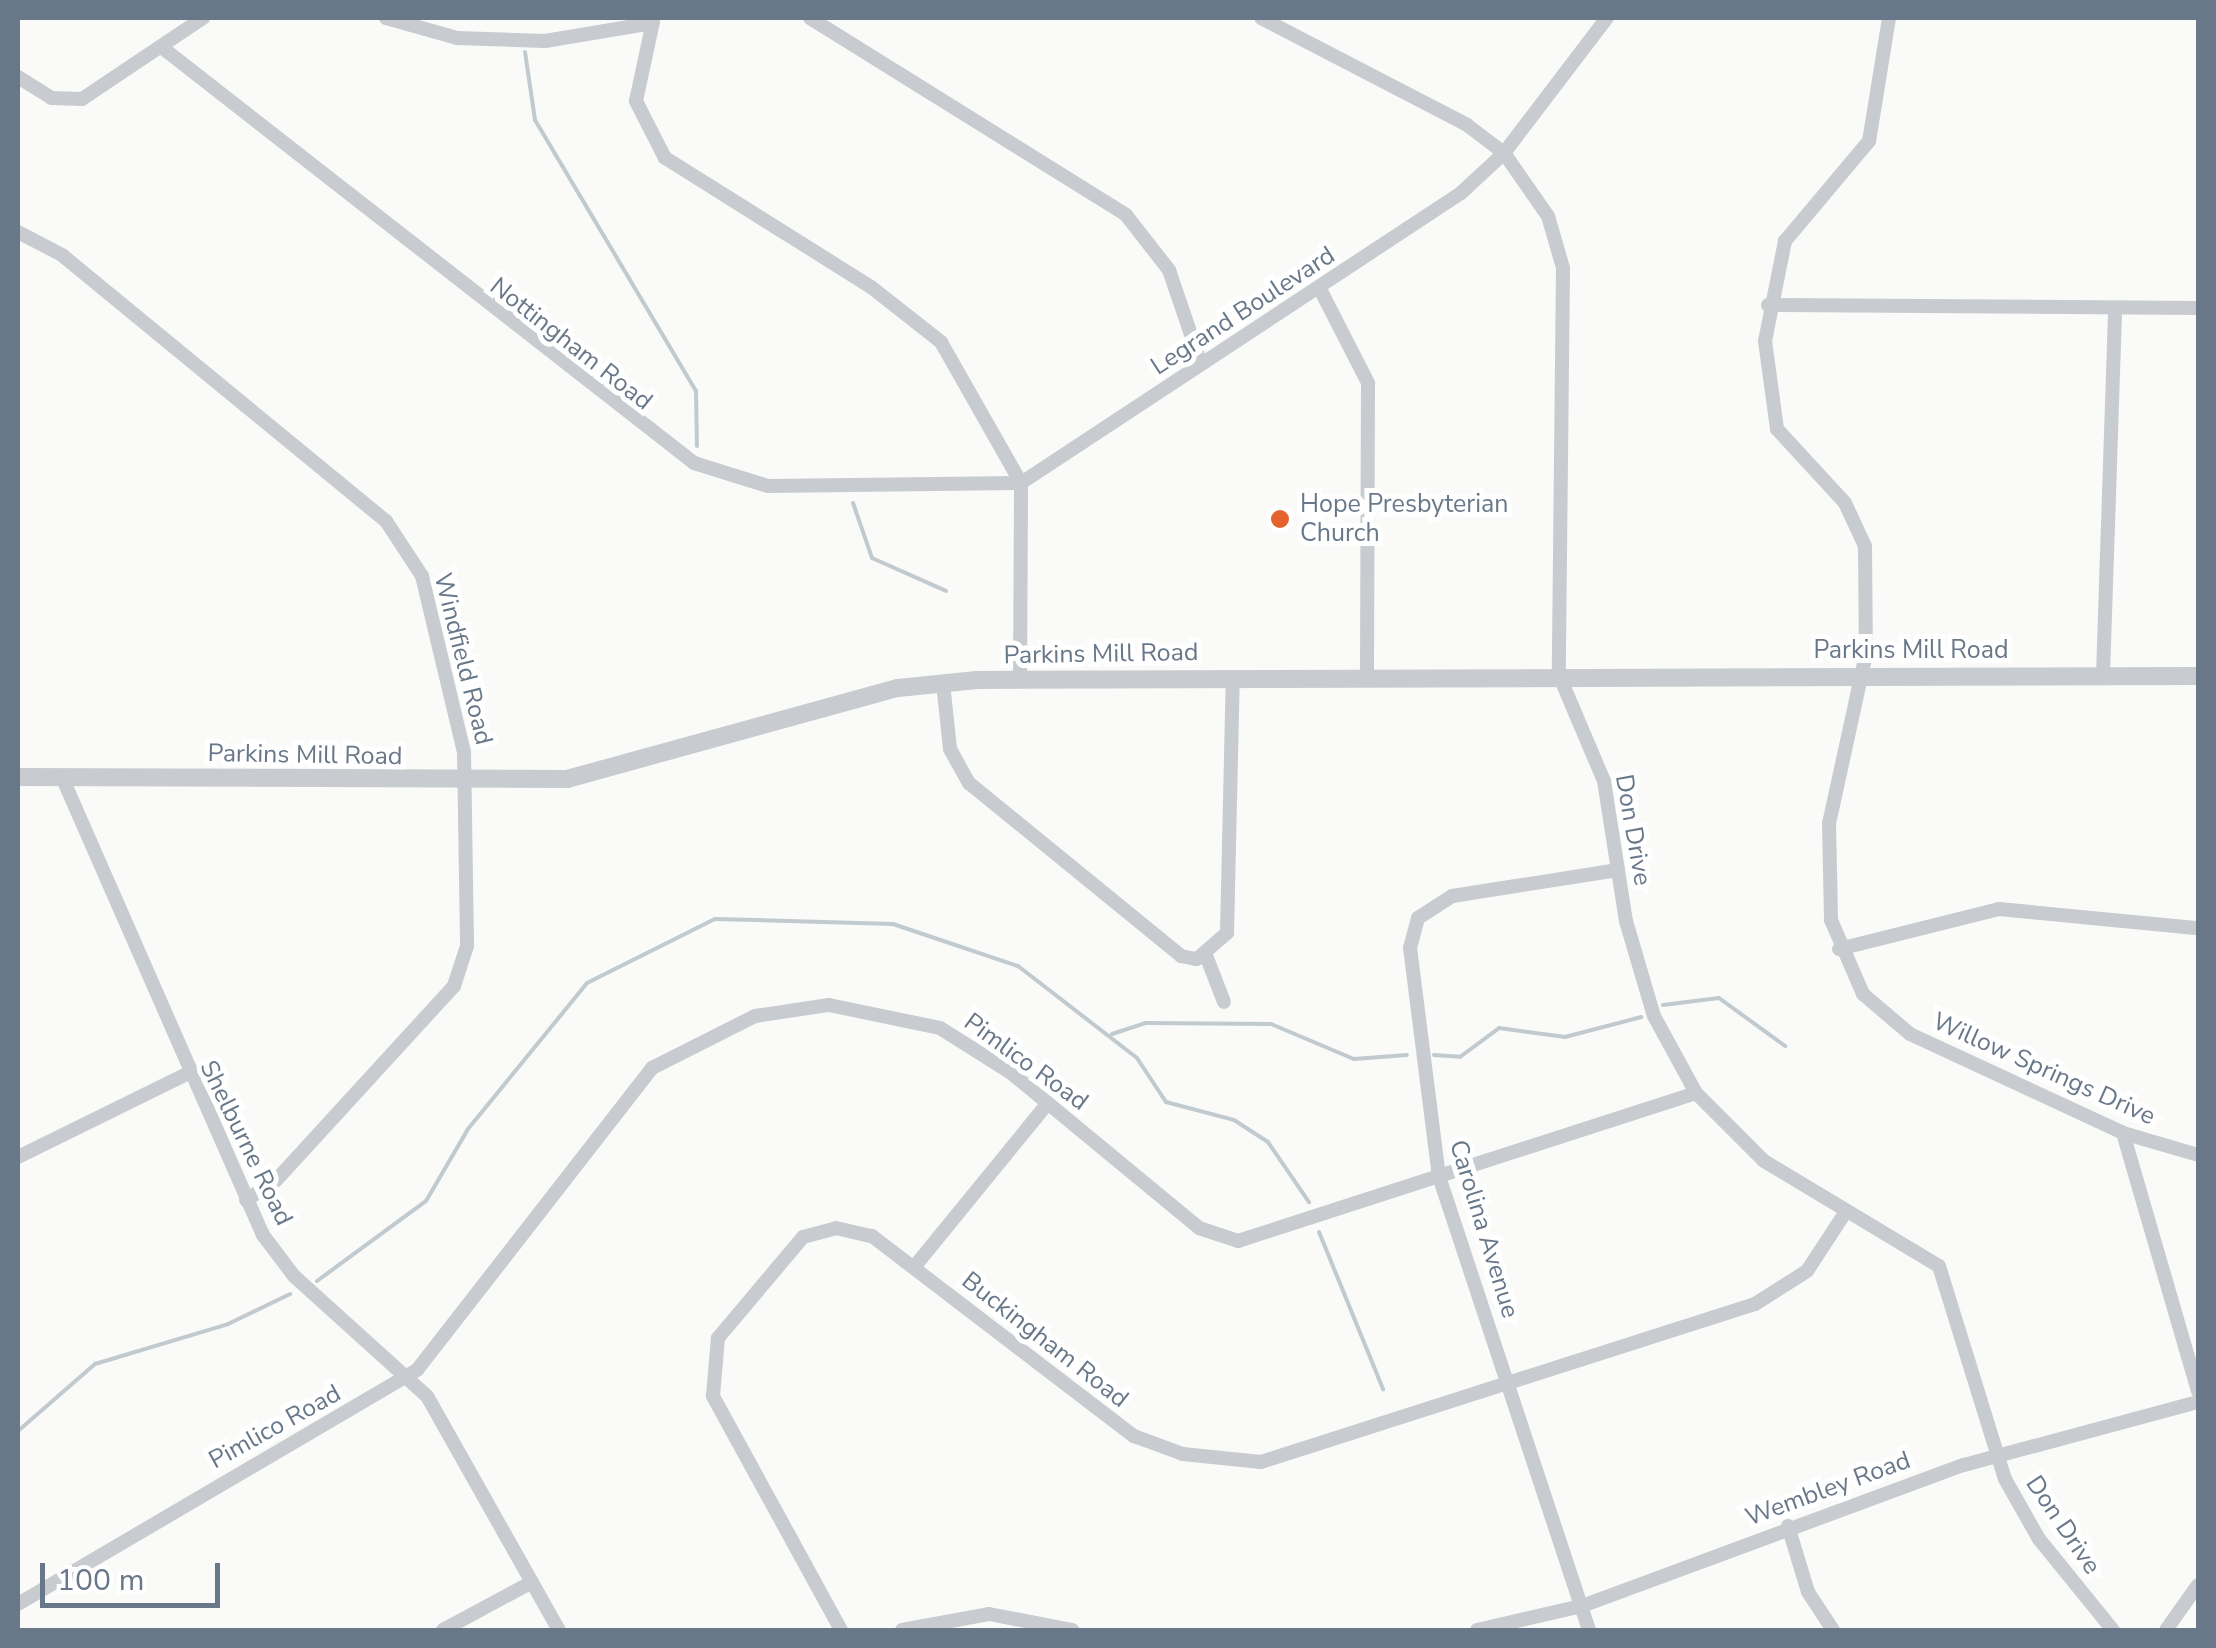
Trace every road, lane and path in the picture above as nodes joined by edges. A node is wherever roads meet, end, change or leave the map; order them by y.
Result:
1 (202, 18) edge
2 (386, 18) edge
3 (810, 18) edge
4 (1262, 18) edge
5 (1607, 18) edge
6 (1889, 18) edge
7 (657, 20) edge
8 (164, 49) junction
9 (18, 78) edge
10 (1504, 153) junction
11 (18, 232) edge
12 (1320, 289) junction
13 (1768, 304) junction
14 (2115, 308) junction
15 (2198, 308) edge
16 (1201, 364) junction
17 (1022, 484) junction
18 (1367, 674) junction
19 (1559, 675) junction
20 (2104, 675) junction
21 (1860, 676) junction
22 (2198, 676) edge
23 (1233, 677) junction
24 (1020, 680) junction
25 (943, 683) junction
26 (18, 776) edge
27 (62, 777) junction
28 (468, 782) junction
29 (1618, 870) junction
30 (2198, 928) edge
31 (1839, 949) junction
32 (1207, 958) junction
33 (1224, 1002) dead end
34 (187, 1074) junction
35 (1696, 1093) junction
36 (1048, 1103) junction
37 (2123, 1133) junction
38 (2198, 1155) edge
39 (18, 1157) edge
40 (1439, 1178) junction
41 (246, 1200) junction
42 (1845, 1213) junction
43 (915, 1266) junction
44 (406, 1378) junction
45 (1510, 1386) junction
46 (2198, 1392) edge
47 (2198, 1402) edge
48 (1997, 1455) junction
49 (1788, 1526) junction
50 (532, 1582) junction
51 (2198, 1585) edge
52 (18, 1604) edge
53 (1582, 1606) junction
54 (443, 1630) edge
55 (559, 1630) edge
56 (841, 1630) edge
57 (902, 1630) edge
58 (1072, 1630) edge
59 (1476, 1630) edge
60 (1589, 1630) edge
61 (1833, 1630) edge
62 (2113, 1630) edge
63 (2166, 1630) edge

1 - 8 street
2 - 7 street
3 - 16 street
4 - 10 street, Don Drive
5 - 10 street, Legrand Boulevard
6 - 13 street, Willow Springs Drive
7 - 17 street
8 - 9 street
8 - 17 street, Nottingham Road
10 - 12 street, Legrand Boulevard
10 - 19 street, Don Drive
11 - 28 street, Windfield Road
12 - 16 street, Legrand Boulevard
12 - 18 street
13 - 14 street
13 - 21 street, Willow Springs Drive
14 - 15 street
14 - 20 street
16 - 17 street, Legrand Boulevard
17 - 24 street
18 - 19 street, Parkins Mill Road
18 - 23 street, Parkins Mill Road
19 - 21 street, Parkins Mill Road
19 - 29 street, Don Drive
20 - 21 street, Parkins Mill Road
20 - 22 street, Parkins Mill Road
21 - 31 street, Willow Springs Drive
23 - 24 street, Parkins Mill Road
23 - 32 street
24 - 25 street, Parkins Mill Road
25 - 28 street, Parkins Mill Road
25 - 32 street
26 - 27 street, Parkins Mill Road
27 - 28 street, Parkins Mill Road
27 - 34 street, Shelburne Road
28 - 41 street, Windfield Road
29 - 35 street, Don Drive
29 - 40 street, Carolina Avenue
30 - 31 street
31 - 37 street, Willow Springs Drive
32 - 33 street
34 - 39 street
34 - 41 street, Shelburne Road
35 - 40 street, Pimlico Road
35 - 42 street, Don Drive
36 - 40 street, Pimlico Road
36 - 43 street
36 - 44 street, Pimlico Road
37 - 38 street, Willow Springs Drive
37 - 46 street
40 - 45 street, Carolina Avenue
41 - 44 street, Shelburne Road
42 - 45 street, Buckingham Road
42 - 48 street, Don Drive
43 - 45 street, Buckingham Road
43 - 56 street, Buckingham Road
44 - 50 street, Shelburne Road
44 - 52 street, Pimlico Road
45 - 53 street, Carolina Avenue
47 - 48 street, Wembley Road
48 - 49 street, Wembley Road
48 - 62 street, Don Drive
49 - 53 street, Wembley Road
49 - 61 street
50 - 54 street
50 - 55 street, Shelburne Road
51 - 63 street
53 - 59 street, Wembley Road
53 - 60 street, Carolina Avenue
57 - 58 street

